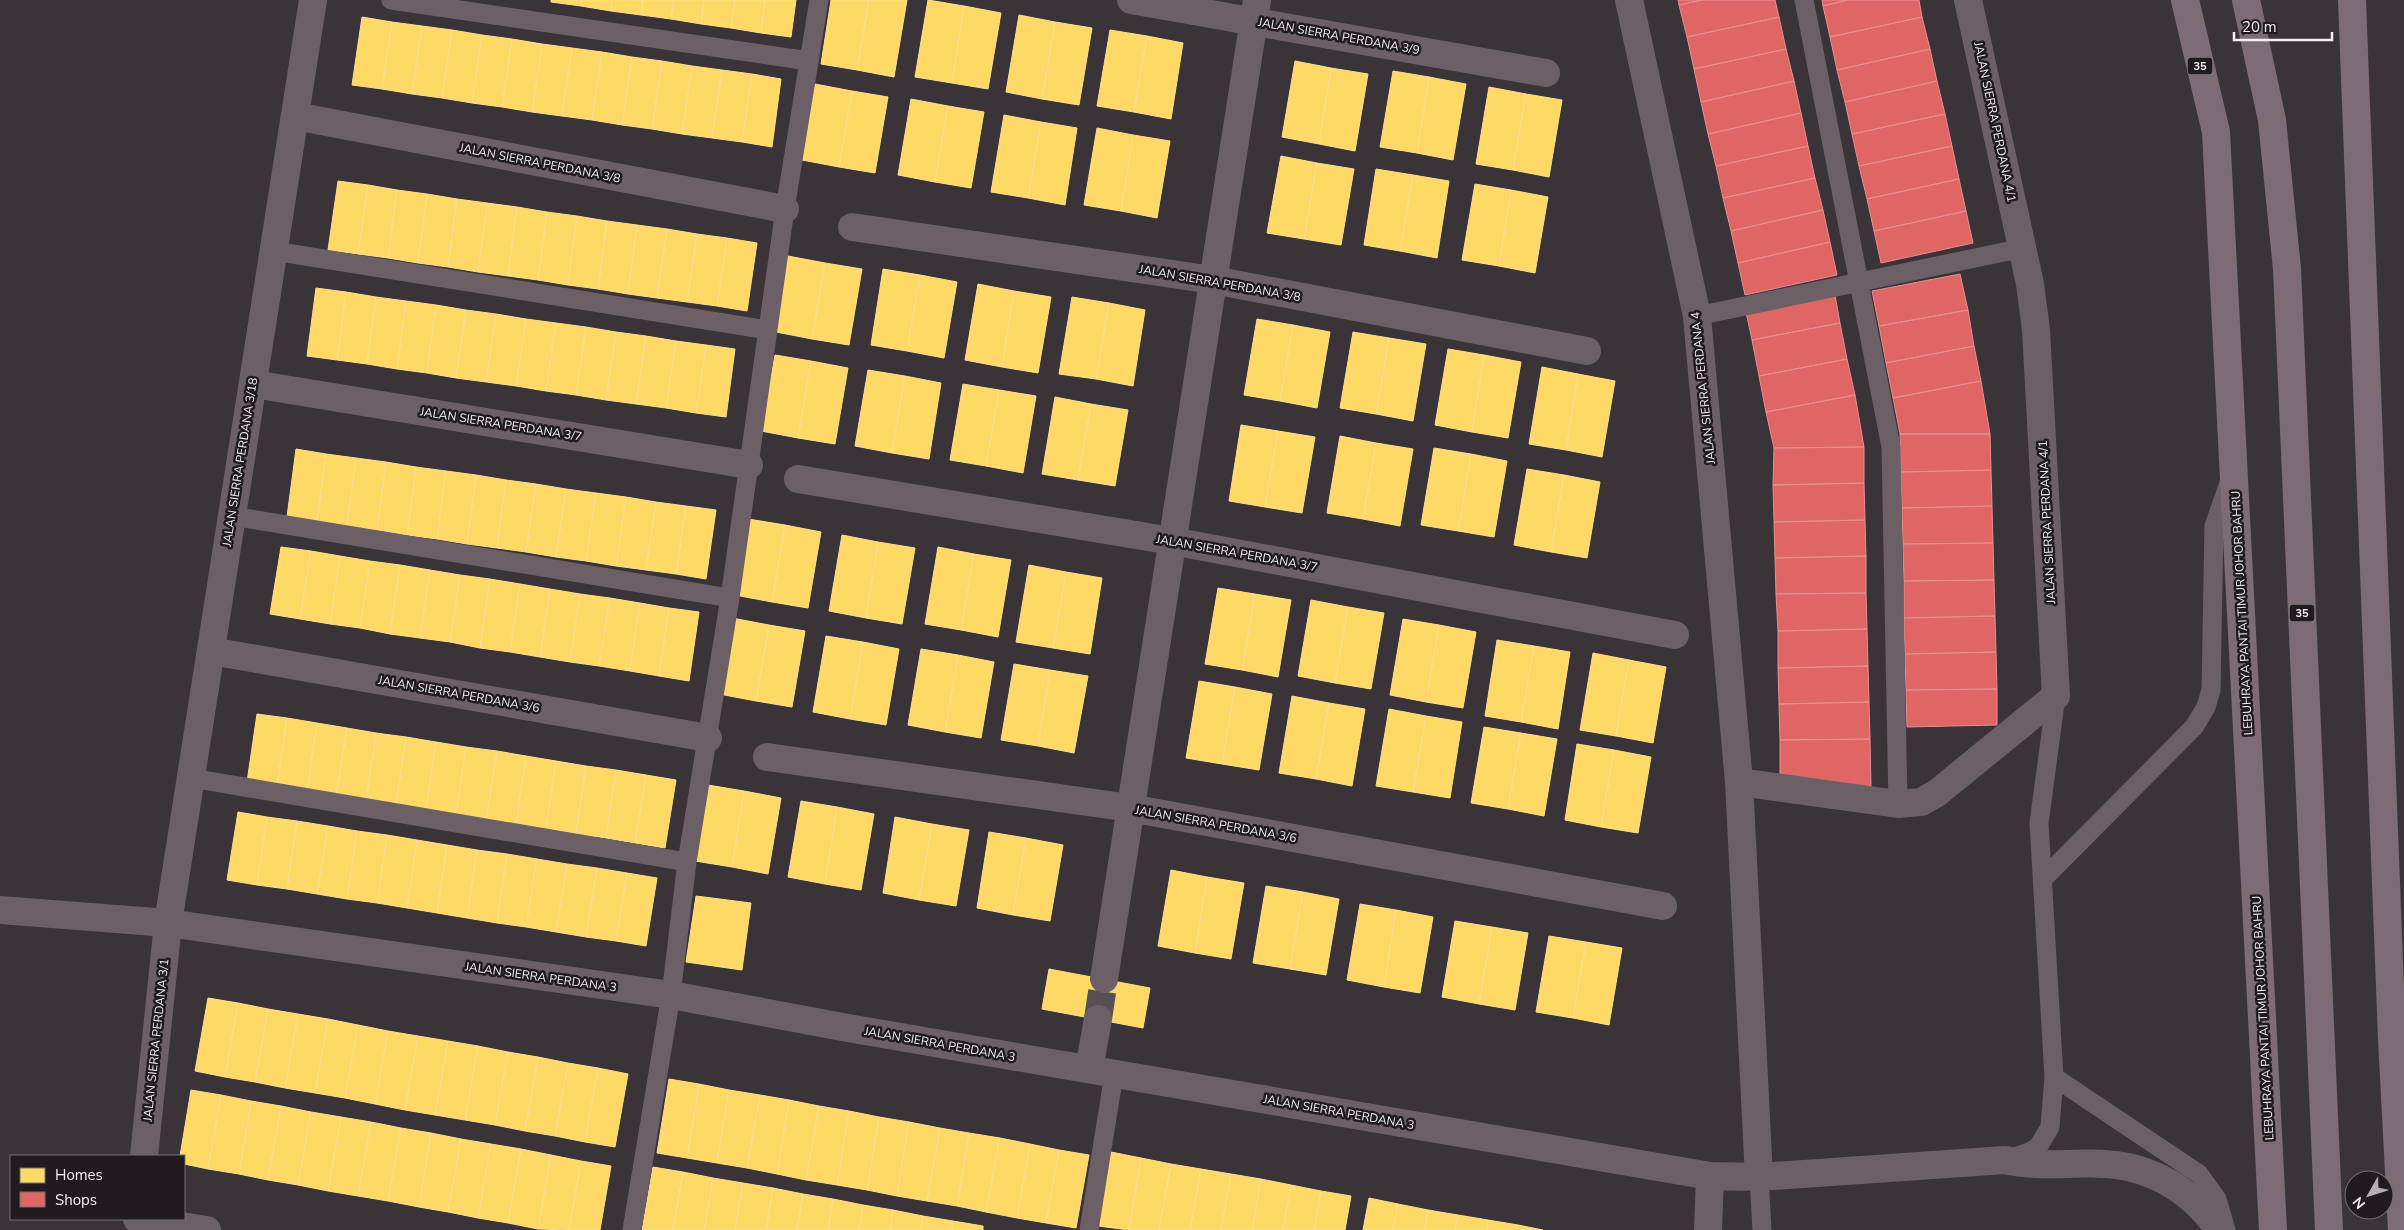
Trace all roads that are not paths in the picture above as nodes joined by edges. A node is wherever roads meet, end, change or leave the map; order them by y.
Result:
1 (313, 0) edge
2 (391, 0) edge
3 (819, 0) edge
4 (1131, 0) edge
5 (1629, 0) edge
6 (1804, 0) edge
7 (1968, 0) edge
8 (2185, 0) edge
9 (2246, 0) edge
10 (2352, 0) edge
11 (1255, 10) edge
12 (809, 61) junction
13 (1546, 73) dead end
14 (295, 116) junction
15 (785, 209) junction
16 (852, 227) dead end
17 (2022, 248) junction
18 (274, 252) junction
19 (1213, 280) junction
20 (1860, 282) junction
21 (1697, 316) junction
22 (768, 330) junction
23 (1587, 351) dead end
24 (252, 384) junction
25 (750, 465) junction
26 (2234, 467) junction
27 (798, 479) dead end
28 (232, 516) junction
29 (1172, 541) junction
30 (730, 598) junction
31 (1675, 635) dead end
32 (211, 651) junction
33 (2056, 696) junction
34 (708, 738) junction
35 (767, 757) dead end
36 (191, 778) junction
37 (1739, 782) junction
38 (1898, 804) junction
39 (1130, 808) junction
40 (687, 862) junction
41 (2042, 879) junction
42 (1663, 906) dead end
43 (0, 910) edge
44 (168, 923) junction
45 (1104, 979) tunnel mouth
46 (671, 995) junction
47 (1098, 1019) tunnel mouth
48 (1102, 1072) junction
49 (2054, 1077) junction
50 (144, 1155) edge
51 (2005, 1160) junction
52 (1710, 1176) junction
53 (1759, 1177) junction
54 (142, 1220) edge
55 (207, 1230) edge
56 (632, 1230) edge
57 (1089, 1230) edge
58 (1708, 1230) edge
59 (1762, 1230) edge
60 (2219, 1230) edge
61 (2226, 1230) edge
62 (2273, 1230) edge
63 (2329, 1230) edge
64 (2402, 1230) edge

1 - 14 street, JALAN SIERRA PERDANA 3/18
2 - 12 lane
3 - 12 lane
4 - 11 street, JALAN SIERRA PERDANA 3/9
5 - 21 street, JALAN SIERRA PERDANA 4
6 - 20 lane
7 - 17 street, JALAN SIERRA PERDANA 4/1
8 - 26 highway, LEBUHRAYA PANTAI TIMUR JOHOR BAHRU / 35
9 - 63 highway, 35
10 - 64 highway
11 - 13 street, JALAN SIERRA PERDANA 3/9
11 - 19 street
12 - 15 lane
14 - 15 street, JALAN SIERRA PERDANA 3/8
14 - 18 street, JALAN SIERRA PERDANA 3/18
15 - 22 lane
16 - 19 street, JALAN SIERRA PERDANA 3/8
17 - 20 lane
17 - 33 street, JALAN SIERRA PERDANA 4/1
18 - 22 lane
18 - 24 street, JALAN SIERRA PERDANA 3/18
19 - 23 street, JALAN SIERRA PERDANA 3/8
19 - 29 street
20 - 21 lane
20 - 38 lane
21 - 37 street, JALAN SIERRA PERDANA 4
22 - 25 lane
24 - 25 street, JALAN SIERRA PERDANA 3/7
24 - 28 street, JALAN SIERRA PERDANA 3/18
25 - 30 lane
26 - 41 lane
26 - 62 highway, LEBUHRAYA PANTAI TIMUR JOHOR BAHRU / 35
27 - 29 street, JALAN SIERRA PERDANA 3/7
28 - 30 lane
28 - 32 street, JALAN SIERRA PERDANA 3/18
29 - 31 street, JALAN SIERRA PERDANA 3/7
29 - 39 street
30 - 34 lane
32 - 34 street, JALAN SIERRA PERDANA 3/6
32 - 36 street, JALAN SIERRA PERDANA 3/18
33 - 38 street
33 - 41 lane
34 - 40 lane
35 - 39 street, JALAN SIERRA PERDANA 3/6
36 - 40 lane
36 - 44 street, JALAN SIERRA PERDANA 3/18
37 - 38 street
37 - 53 street, JALAN SIERRA PERDANA 4
39 - 42 street, JALAN SIERRA PERDANA 3/6
39 - 45 street
40 - 46 lane
41 - 49 lane
43 - 44 street, JALAN SIERRA PERDANA 3
44 - 46 street, JALAN SIERRA PERDANA 3
44 - 50 street, JALAN SIERRA PERDANA 3/1
46 - 48 street, JALAN SIERRA PERDANA 3
46 - 56 lane
47 - 48 street
48 - 52 street, JALAN SIERRA PERDANA 3
48 - 57 lane
49 - 51 lane
49 - 61 lane
51 - 53 street, JALAN SIERRA PERDANA 3
51 - 60 street, JALAN SIERRA PERDANA 3
52 - 53 street, JALAN SIERRA PERDANA 3
52 - 58 street
53 - 59 lane
54 - 55 street

